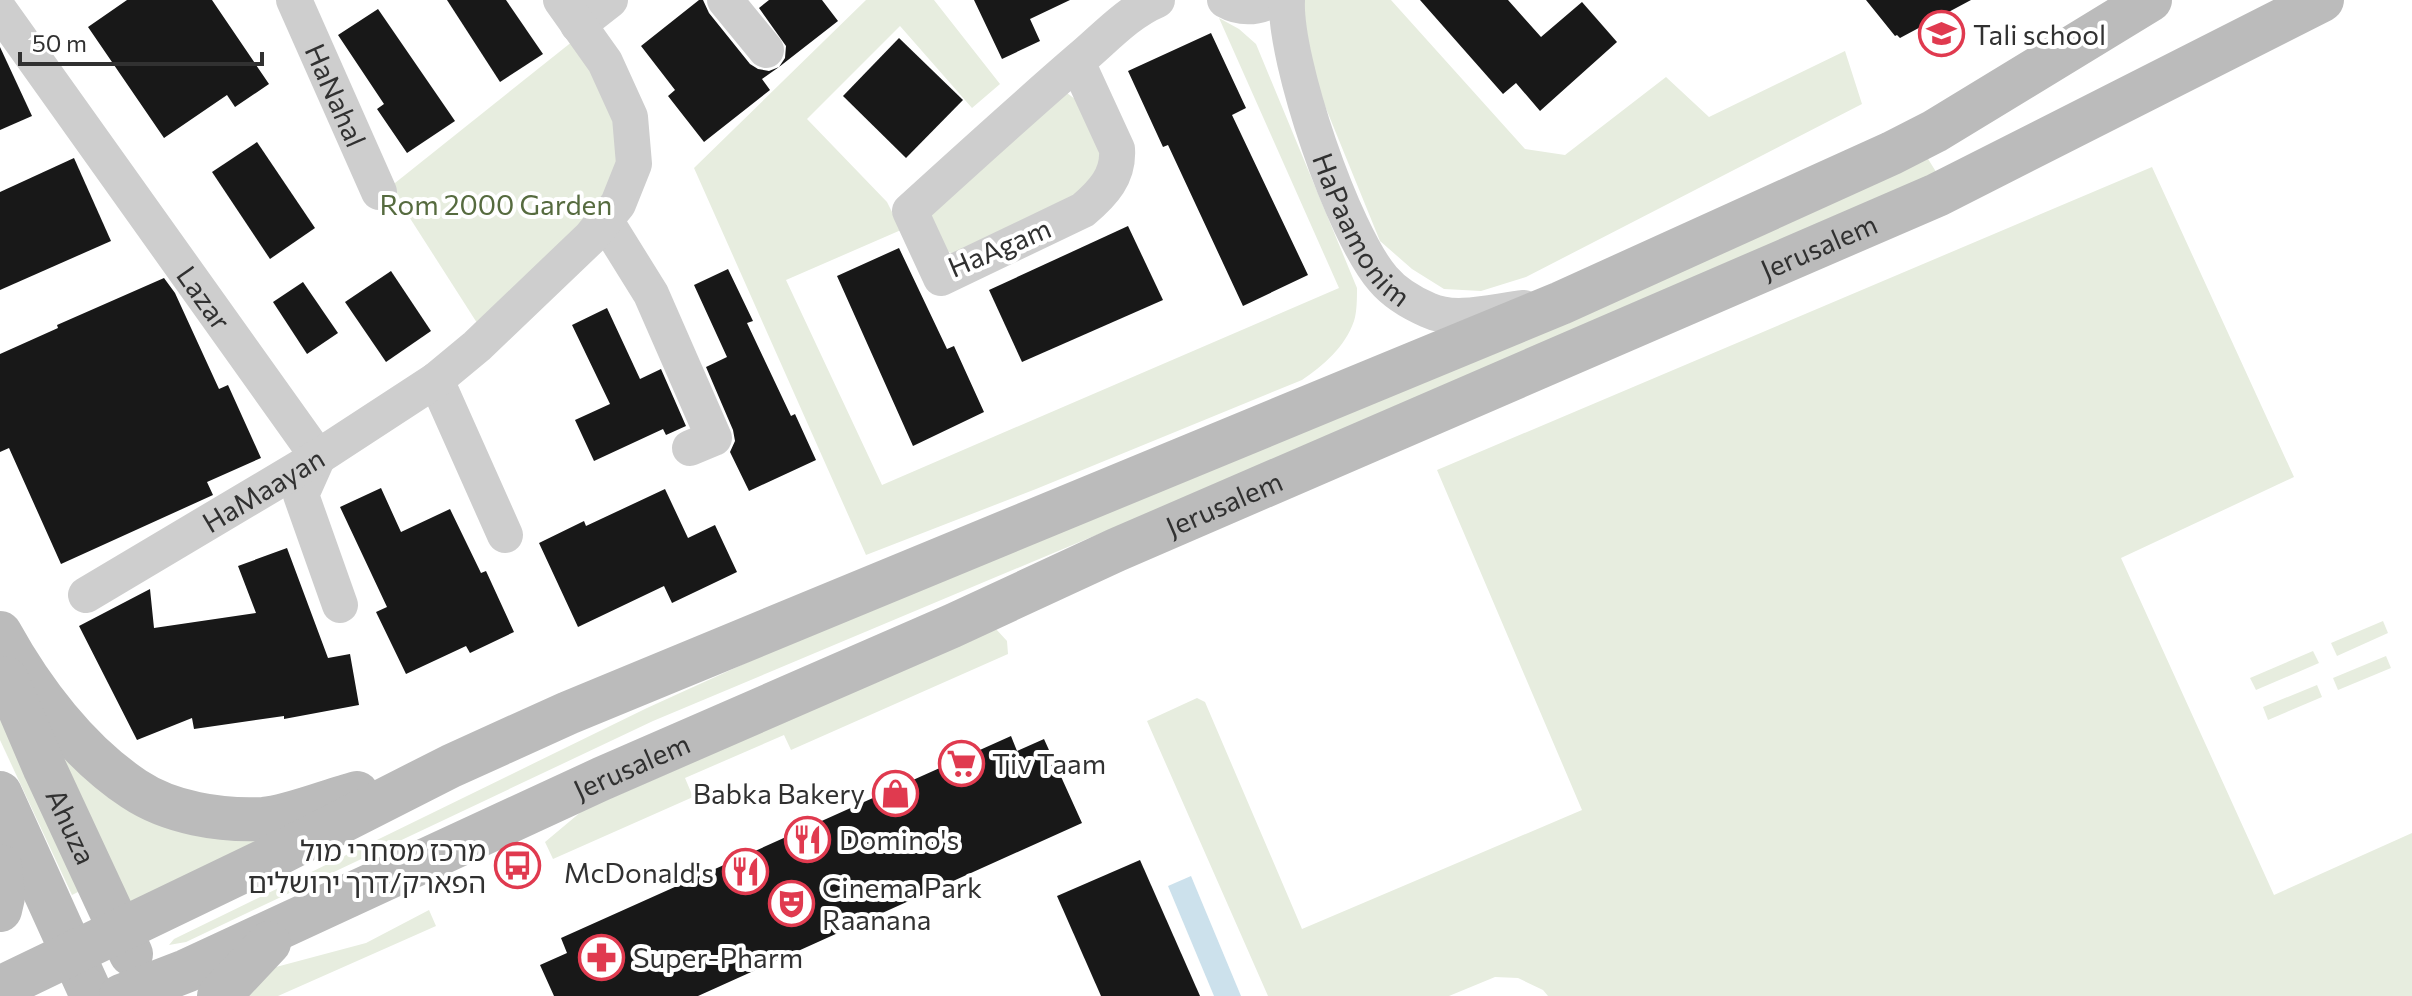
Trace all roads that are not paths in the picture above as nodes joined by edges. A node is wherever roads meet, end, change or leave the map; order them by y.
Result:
1 (294, 0) edge
2 (610, 0) edge
3 (725, 0) edge
4 (1157, 0) edge
5 (1225, 0) edge
6 (1272, 0) edge
7 (1287, 0) edge
8 (2150, 0) edge
9 (2322, 0) edge
10 (0, 11) edge
11 (570, 12) edge
12 (766, 50) dead end
13 (1077, 62) junction
14 (379, 192) dead end
15 (605, 220) junction
16 (1561, 303) junction
17 (436, 380) junction
18 (690, 448) dead end
19 (318, 457) junction
20 (505, 535) dead end
21 (86, 595) dead end
22 (340, 605) dead end
23 (0, 633) edge
24 (0, 663) edge
25 (451, 766) junction
26 (0, 793) edge
27 (0, 866) edge
28 (0, 910) edge
29 (287, 924) junction
30 (120, 929) junction
31 (72, 954) junction
32 (0, 988) edge
33 (133, 991) edge
34 (92, 996) edge
35 (219, 996) edge

1 - 14 street, HaNahal
2 - 11 street, HaMaayan
3 - 12 street
4 - 13 street, HaAgam
5 - 6 street
7 - 16 street, HaPaamonim
8 - 16 main road, Jerusalem
9 - 29 main road, Jerusalem
10 - 19 street, Lazar
11 - 15 street, HaMaayan
13 - 13 street, HaAgam
15 - 17 street, HaMaayan
15 - 18 street
16 - 25 main road, Jerusalem
17 - 19 street, HaMaayan
17 - 20 street
19 - 21 street, HaMaayan
19 - 22 street
23 - 25 main road
24 - 30 main road, Ahuza
25 - 30 main road, Jerusalem
26 - 31 main road, Ahuza
27 - 28 main road
29 - 33 main road, Jerusalem
29 - 35 main road
30 - 31 main road, Jerusalem
30 - 33 main road, Ahuza
31 - 32 main road, Jerusalem
31 - 34 main road, Ahuza

